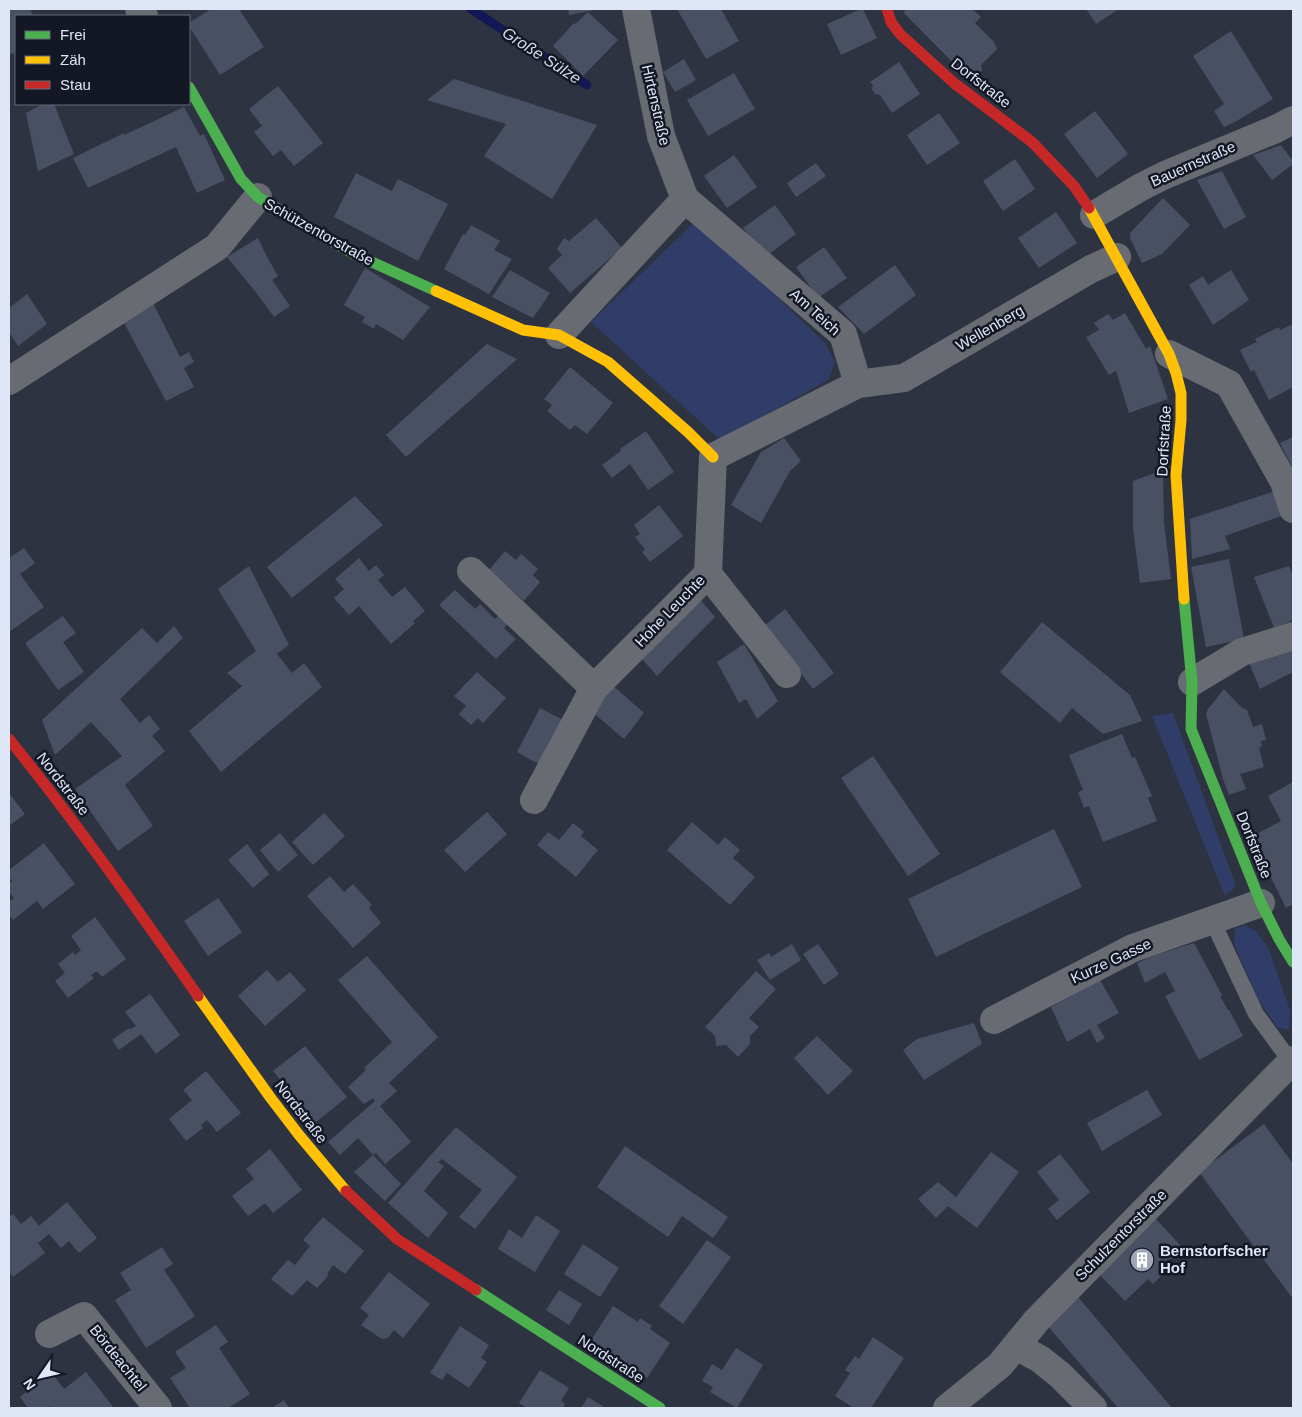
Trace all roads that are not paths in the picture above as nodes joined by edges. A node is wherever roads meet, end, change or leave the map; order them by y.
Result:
1 (636, 9) edge
2 (887, 9) edge
3 (190, 89) edge
4 (1293, 120) edge
5 (258, 197) junction
6 (685, 199) junction
7 (1094, 215) junction
8 (1117, 257) junction
9 (559, 335) junction
10 (1169, 354) junction
11 (9, 381) edge
12 (858, 384) junction
13 (713, 457) junction
14 (1293, 509) edge
15 (471, 571) dead end
16 (708, 574) junction
17 (1293, 636) edge
18 (787, 674) dead end
19 (1192, 682) junction
20 (594, 688) junction
21 (9, 739) edge
22 (534, 800) dead end
23 (1261, 902) junction
24 (1212, 920) junction
25 (1293, 962) edge
26 (994, 1020) dead end
27 (1292, 1061) edge
28 (49, 1334) dead end
29 (1016, 1346) junction
30 (158, 1408) edge
31 (660, 1408) edge
32 (947, 1408) edge
33 (1093, 1408) edge

1 - 6 street, Hirtenstraße
2 - 7 street, Dorfstraße
3 - 5 street
4 - 7 street, Bauernstraße
5 - 9 street, Schützentorstraße
5 - 11 street, Schützentorstraße
6 - 9 street
6 - 12 street, Am Teich
7 - 8 street, Dorfstraße
8 - 10 street, Dorfstraße
8 - 12 street, Wellenberg
9 - 13 street
10 - 14 street
10 - 19 street, Dorfstraße
12 - 13 street
13 - 16 street, Hohe Leuchte
15 - 20 street
16 - 18 street
16 - 20 street, Hohe Leuchte
17 - 19 street
19 - 23 street, Dorfstraße
20 - 22 street, Hohe Leuchte
21 - 31 street, Nordstraße
23 - 24 street, Kurze Gasse
23 - 25 street, Dorfstraße
24 - 26 street, Kurze Gasse
24 - 27 lane
27 - 29 street, Schulzentorstraße
28 - 30 street, Bördeachtel
29 - 32 street, Schulzentorstraße
29 - 33 street

